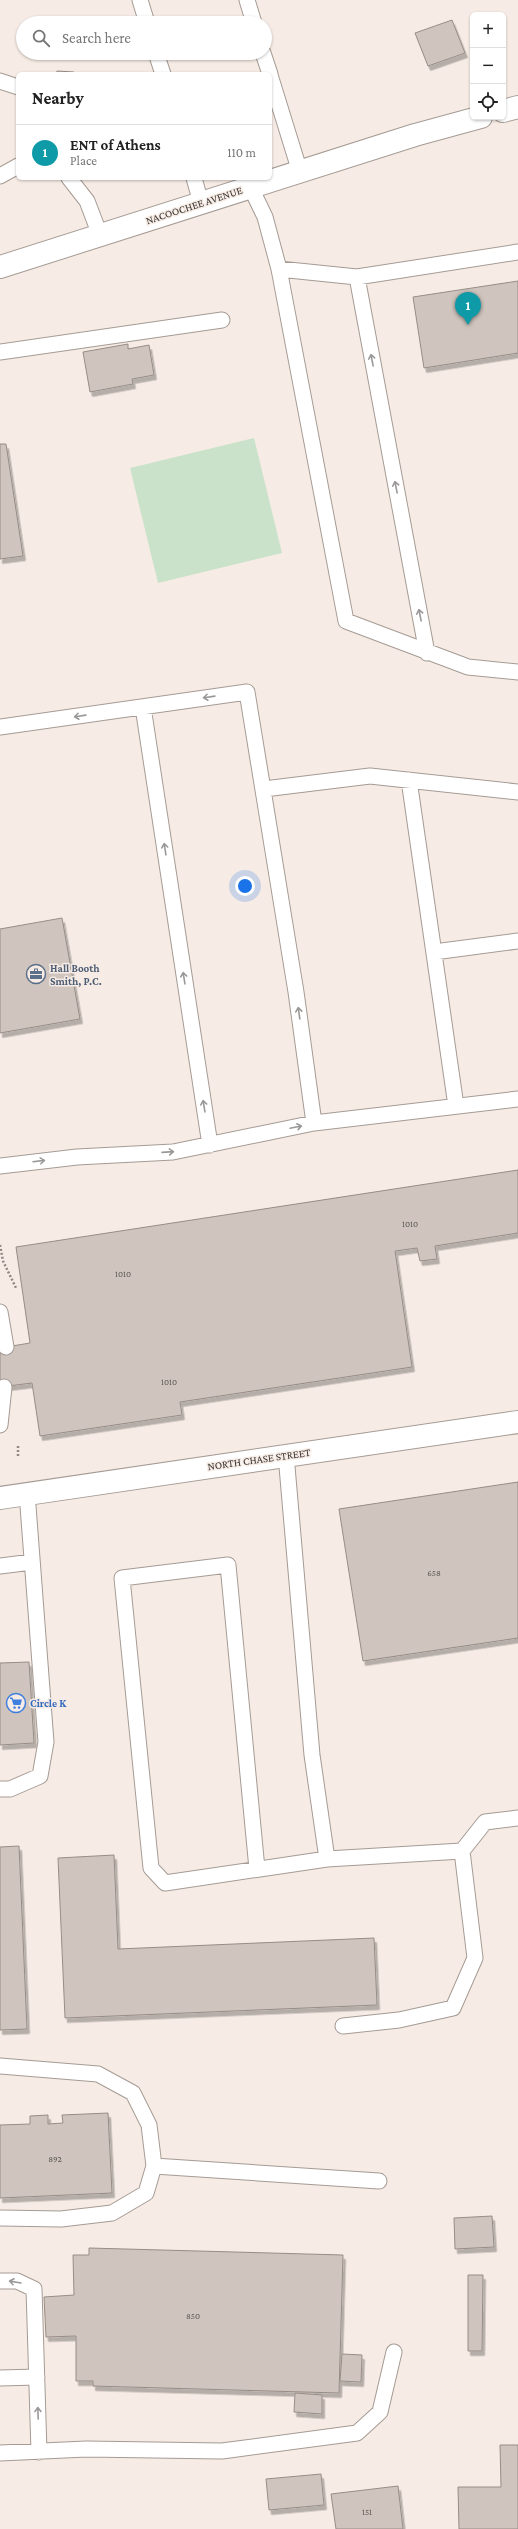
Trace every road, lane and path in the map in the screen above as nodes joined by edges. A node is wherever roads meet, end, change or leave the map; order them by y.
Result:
1 (140, 0) edge
2 (247, 0) edge
3 (145, 16) edge
4 (252, 16) edge
5 (158, 60) edge
6 (265, 60) edge
7 (162, 72) edge
8 (269, 72) edge
9 (0, 81) edge
10 (272, 81) edge
11 (16, 86) edge
12 (518, 107) edge
13 (506, 110) edge
14 (470, 120) edge
15 (16, 167) edge
16 (300, 172) junction
17 (0, 176) edge
18 (70, 180) edge
19 (195, 180) edge
20 (251, 188) junction
21 (201, 203) junction
22 (100, 235) junction
23 (518, 252) edge
24 (0, 267) edge
25 (279, 269) junction
26 (357, 277) junction
27 (222, 320) dead end
28 (0, 352) edge
29 (427, 653) junction
30 (518, 672) edge
31 (143, 707) junction
32 (0, 727) edge
33 (409, 780) junction
34 (264, 788) junction
35 (518, 792) edge
36 (518, 941) edge
37 (434, 952) junction
38 (518, 1098) edge
39 (456, 1106) junction
40 (314, 1123) junction
41 (210, 1145) junction
42 (0, 1166) edge
43 (0, 1312) edge
44 (6, 1347) dead end
45 (4, 1387) dead end
46 (518, 1422) edge
47 (0, 1425) edge
48 (286, 1455) junction
49 (27, 1493) junction
50 (0, 1498) edge
51 (32, 1562) junction
52 (0, 1566) edge
53 (0, 1789) edge
54 (518, 1818) edge
55 (462, 1851) junction
56 (327, 1859) junction
57 (257, 1869) junction
58 (343, 2026) dead end
59 (0, 2066) edge
60 (154, 2166) junction
61 (379, 2181) dead end
62 (0, 2218) edge
63 (0, 2281) edge
64 (394, 2352) dead end
65 (37, 2377) junction
66 (0, 2378) edge
67 (40, 2452) junction
68 (0, 2453) edge

1 - 3 lane
2 - 4 lane
5 - 7 lane
6 - 8 lane
9 - 11 lane
10 - 16 lane
12 - 13 street
14 - 16 street, NACOOCHEE AVENUE
15 - 17 lane
16 - 20 street, NACOOCHEE AVENUE
18 - 22 lane
19 - 21 lane
20 - 21 street, NACOOCHEE AVENUE
20 - 25 lane
21 - 22 street, NACOOCHEE AVENUE
22 - 24 street, NACOOCHEE AVENUE
23 - 26 lane
25 - 26 lane
25 - 29 lane
29 -> 26 lane
27 - 28 lane
29 - 30 lane
31 -> 32 lane
34 -> 31 lane
41 -> 31 lane
33 - 34 lane
33 - 35 lane
33 - 37 lane
40 -> 34 lane
36 - 37 lane
37 - 39 lane
38 - 39 lane
39 - 40 lane
41 -> 40 lane
42 -> 41 lane
43 - 44 lane
45 - 47 lane
46 - 48 street, NORTH CHASE STREET
48 - 49 street, NORTH CHASE STREET
48 - 56 lane
49 - 50 street, NORTH CHASE STREET
49 - 51 lane
51 - 52 lane
51 - 53 lane
54 - 55 lane
55 - 56 lane
55 - 58 lane
56 - 57 lane
57 - 57 lane
59 - 60 lane
60 - 61 lane
60 - 62 lane
65 -> 63 lane
64 - 67 lane
65 - 66 lane
67 -> 65 lane
67 - 68 lane

